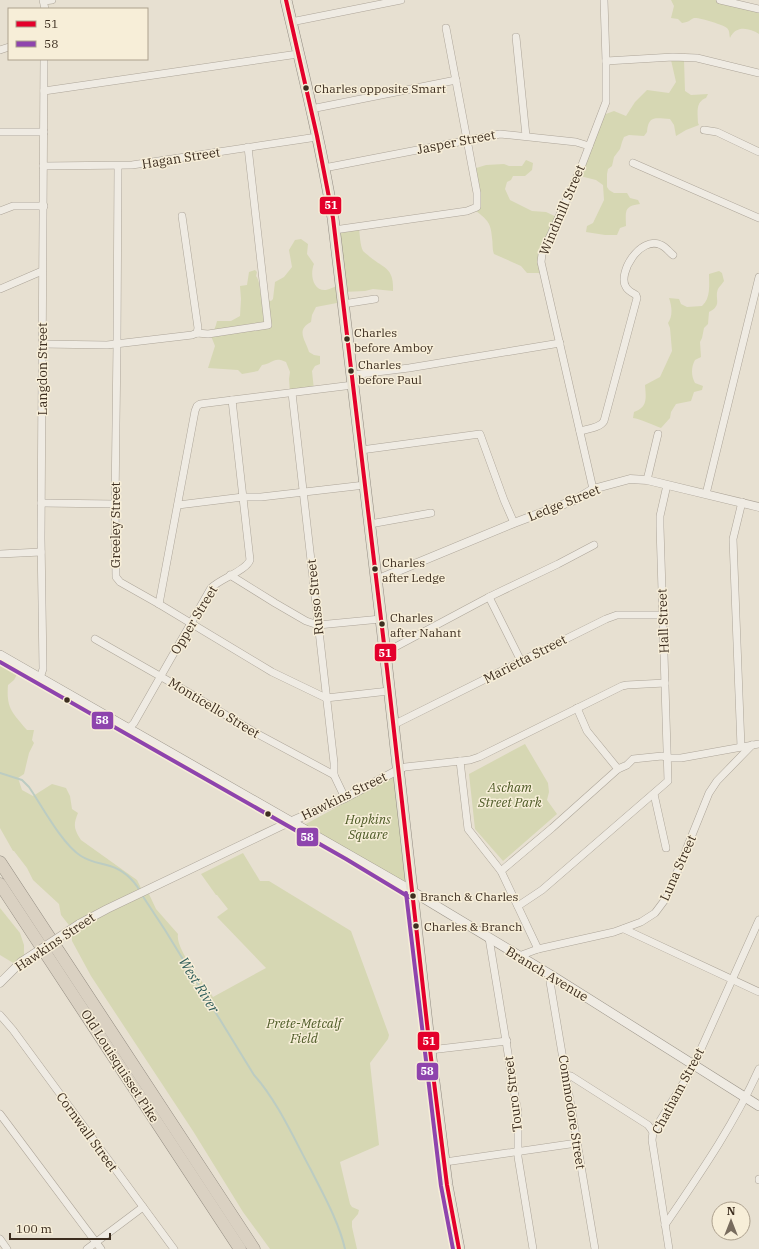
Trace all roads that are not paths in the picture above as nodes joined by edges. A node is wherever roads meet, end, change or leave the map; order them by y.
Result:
1 (52, 0) edge
2 (286, 0) edge
3 (401, 0) edge
4 (604, 0) edge
5 (720, 0) edge
6 (43, 1) edge
7 (759, 9) edge
8 (291, 22) junction
9 (446, 28) dead end
10 (516, 38) dead end
11 (298, 54) junction
12 (44, 60) edge
13 (606, 61) junction
14 (759, 73) edge
15 (456, 80) junction
16 (44, 91) junction
17 (312, 109) junction
18 (704, 130) dead end
19 (0, 132) edge
20 (44, 132) junction
21 (526, 136) junction
22 (317, 137) junction
23 (468, 140) junction
24 (589, 146) junction
25 (248, 147) junction
26 (759, 152) edge
27 (633, 162) dead end
28 (43, 166) junction
29 (118, 166) junction
30 (324, 168) junction
31 (44, 206) junction
32 (0, 211) edge
33 (182, 216) dead end
34 (759, 218) edge
35 (334, 230) junction
36 (673, 255) dead end
37 (42, 271) junction
38 (759, 277) edge
39 (758, 286) edge
40 (0, 289) edge
41 (375, 299) dead end
42 (344, 304) junction
43 (197, 333) junction
44 (560, 343) junction
45 (42, 344) junction
46 (118, 344) junction
47 (353, 380) junction
48 (292, 393) junction
49 (232, 400) junction
50 (580, 431) junction
51 (658, 434) dead end
52 (361, 450) junction
53 (647, 480) junction
54 (667, 485) junction
55 (365, 486) junction
56 (593, 489) junction
57 (304, 492) junction
58 (706, 494) junction
59 (243, 497) junction
60 (742, 502) junction
61 (41, 503) junction
62 (115, 504) junction
63 (178, 505) junction
64 (759, 507) edge
65 (431, 514) dead end
66 (514, 523) junction
67 (370, 524) junction
68 (594, 545) dead end
69 (41, 552) junction
70 (0, 554) edge
71 (230, 575) junction
72 (376, 580) junction
73 (489, 597) junction
74 (159, 604) junction
75 (663, 614) junction
76 (381, 619) junction
77 (191, 623) junction
78 (318, 625) junction
79 (95, 639) dead end
80 (384, 653) junction
81 (0, 655) edge
82 (521, 661) junction
83 (160, 676) junction
84 (40, 678) junction
85 (665, 683) junction
86 (389, 691) junction
87 (326, 698) junction
88 (577, 708) junction
89 (394, 725) junction
90 (129, 728) junction
91 (756, 745) edge
92 (741, 747) junction
93 (668, 758) junction
94 (460, 761) junction
95 (618, 769) junction
96 (398, 770) junction
97 (334, 775) junction
98 (654, 794) junction
99 (345, 798) junction
100 (291, 821) junction
101 (666, 848) dead end
102 (0, 862) edge
103 (501, 871) junction
104 (0, 884) edge
105 (412, 892) junction
106 (518, 906) junction
107 (759, 920) edge
108 (624, 929) junction
109 (490, 938) junction
110 (538, 949) junction
111 (519, 956) junction
112 (551, 975) junction
113 (733, 979) junction
114 (0, 983) edge
115 (759, 992) edge
116 (0, 1015) edge
117 (507, 1040) junction
118 (430, 1050) junction
119 (694, 1065) junction
120 (759, 1069) edge
121 (565, 1075) junction
122 (746, 1098) junction
123 (759, 1106) edge
124 (0, 1114) edge
125 (653, 1132) junction
126 (577, 1143) junction
127 (518, 1152) junction
128 (445, 1162) junction
129 (143, 1207) junction
130 (665, 1225) junction
131 (0, 1239) edge
132 (96, 1242) junction
133 (7, 1249) edge
134 (87, 1249) edge
135 (101, 1249) edge
136 (174, 1249) edge
137 (240, 1249) edge
138 (254, 1249) edge
139 (459, 1249) edge
140 (533, 1249) edge
141 (595, 1249) edge
142 (669, 1249) edge

1 - 6 street
2 - 8 main road
3 - 8 street
4 - 13 street, Windmill Street
5 - 7 street
8 - 11 main road
9 - 15 street
10 - 21 street
11 - 16 street
11 - 17 main road
12 - 16 street, Langdon Street
13 - 14 street
13 - 24 street, Windmill Street
15 - 17 street
15 - 23 street
16 - 20 street, Langdon Street
17 - 22 main road
18 - 26 street
19 - 20 street
20 - 28 street, Langdon Street
21 - 23 street, Jasper Street
21 - 24 street, Jasper Street
22 - 25 street, Hagan Street
22 - 30 main road
23 - 30 street, Jasper Street
23 - 35 street
24 - 44 street, Windmill Street
25 - 29 street, Hagan Street
25 - 43 street
27 - 34 street
28 - 29 street, Hagan Street
28 - 31 street, Langdon Street
29 - 46 street, Greeley Street
30 - 35 main road
31 - 32 street
31 - 37 street, Langdon Street
33 - 43 street
35 - 42 main road
36 - 50 street
37 - 40 street
37 - 45 street, Langdon Street
38 - 39 street
39 - 58 street
41 - 42 street
42 - 47 main road
43 - 46 street
44 - 47 street
44 - 50 street, Windmill Street
45 - 46 street
45 - 61 street, Langdon Street
46 - 62 street, Greeley Street
47 - 48 street
47 - 52 main road
48 - 49 street
48 - 57 street, Russo Street
49 - 59 street, Opper Street
49 - 63 street
50 - 56 street, Windmill Street
51 - 53 street
52 - 55 main road
52 - 66 street
53 - 54 street, Ledge Street
53 - 56 street, Ledge Street
54 - 58 street, Ledge Street
54 - 75 street, Hall Street
55 - 57 street
55 - 67 main road
56 - 66 street, Ledge Street
57 - 59 street
57 - 78 street, Russo Street
58 - 60 street, Ledge Street
59 - 63 street
59 - 71 street, Opper Street
60 - 64 street, Ledge Street
60 - 92 street
61 - 62 street
61 - 69 street, Langdon Street
62 - 74 street, Greeley Street
63 - 74 street
65 - 67 street
66 - 72 street, Ledge Street
67 - 72 main road
68 - 73 street
69 - 70 street
69 - 84 street, Langdon Street
71 - 77 street, Opper Street
71 - 78 street
72 - 76 main road
73 - 80 street
73 - 82 street
74 - 77 street, Greeley Street
75 - 82 street, Marietta Street
75 - 85 street, Hall Street
76 - 78 street
76 - 80 main road
77 - 83 street, Opper Street
77 - 87 street, Greeley Street
78 - 87 street, Russo Street
79 - 83 street, Monticello Street
80 - 86 main road
81 - 84 main road, Branch Avenue
82 - 89 street, Marietta Street
83 - 90 street, Opper Street
83 - 97 street, Monticello Street
84 - 90 main road, Branch Avenue
85 - 88 street, Hawkins Street
85 - 93 street, Hall Street
86 - 87 street
86 - 89 main road
87 - 97 street, Russo Street
88 - 94 street, Hawkins Street
88 - 95 street
89 - 96 main road
90 - 100 main road, Branch Avenue
91 - 92 street
91 - 108 street, Luna Street
92 - 93 street
93 - 95 street
93 - 98 street, Hall Street
94 - 96 street, Hawkins Street
94 - 103 street
95 - 103 street
96 - 99 street, Hawkins Street
96 - 105 main road
97 - 99 street, Russo Street
98 - 101 street
98 - 106 street, Hall Street
99 - 100 street, Hawkins Street
100 - 105 main road, Branch Avenue
100 - 114 street, Hawkins Street, bridge
102 - 138 highway, Old Louisquisset Pike
103 - 106 street
104 - 137 highway, Old Louisquisset Pike
105 - 109 main road, Branch Avenue
105 - 118 main road
106 - 110 street
107 - 113 street, Chatham Street
108 - 110 street, Luna Street
108 - 113 street
109 - 111 main road, Branch Avenue
109 - 117 street, Touro Street
110 - 111 street, Luna Street
111 - 112 main road, Branch Avenue
112 - 119 main road, Branch Avenue
112 - 121 street, Commodore Street
113 - 115 street
113 - 119 street, Chatham Street
116 - 129 street, Cornwall Street
117 - 118 street
117 - 127 street, Touro Street
118 - 128 main road
119 - 122 main road, Branch Avenue
119 - 125 street, Chatham Street
120 - 122 street
121 - 125 street
121 - 126 street, Commodore Street
122 - 123 main road, Branch Avenue
122 - 130 street
124 - 132 street
125 - 130 street, Chatham Street
126 - 127 street
126 - 141 street, Commodore Street
127 - 128 street
127 - 140 street, Touro Street
128 - 139 main road
129 - 132 street
129 - 136 street, Cornwall Street
130 - 142 street, Chatham Street
131 - 133 street
132 - 134 street
132 - 135 street

